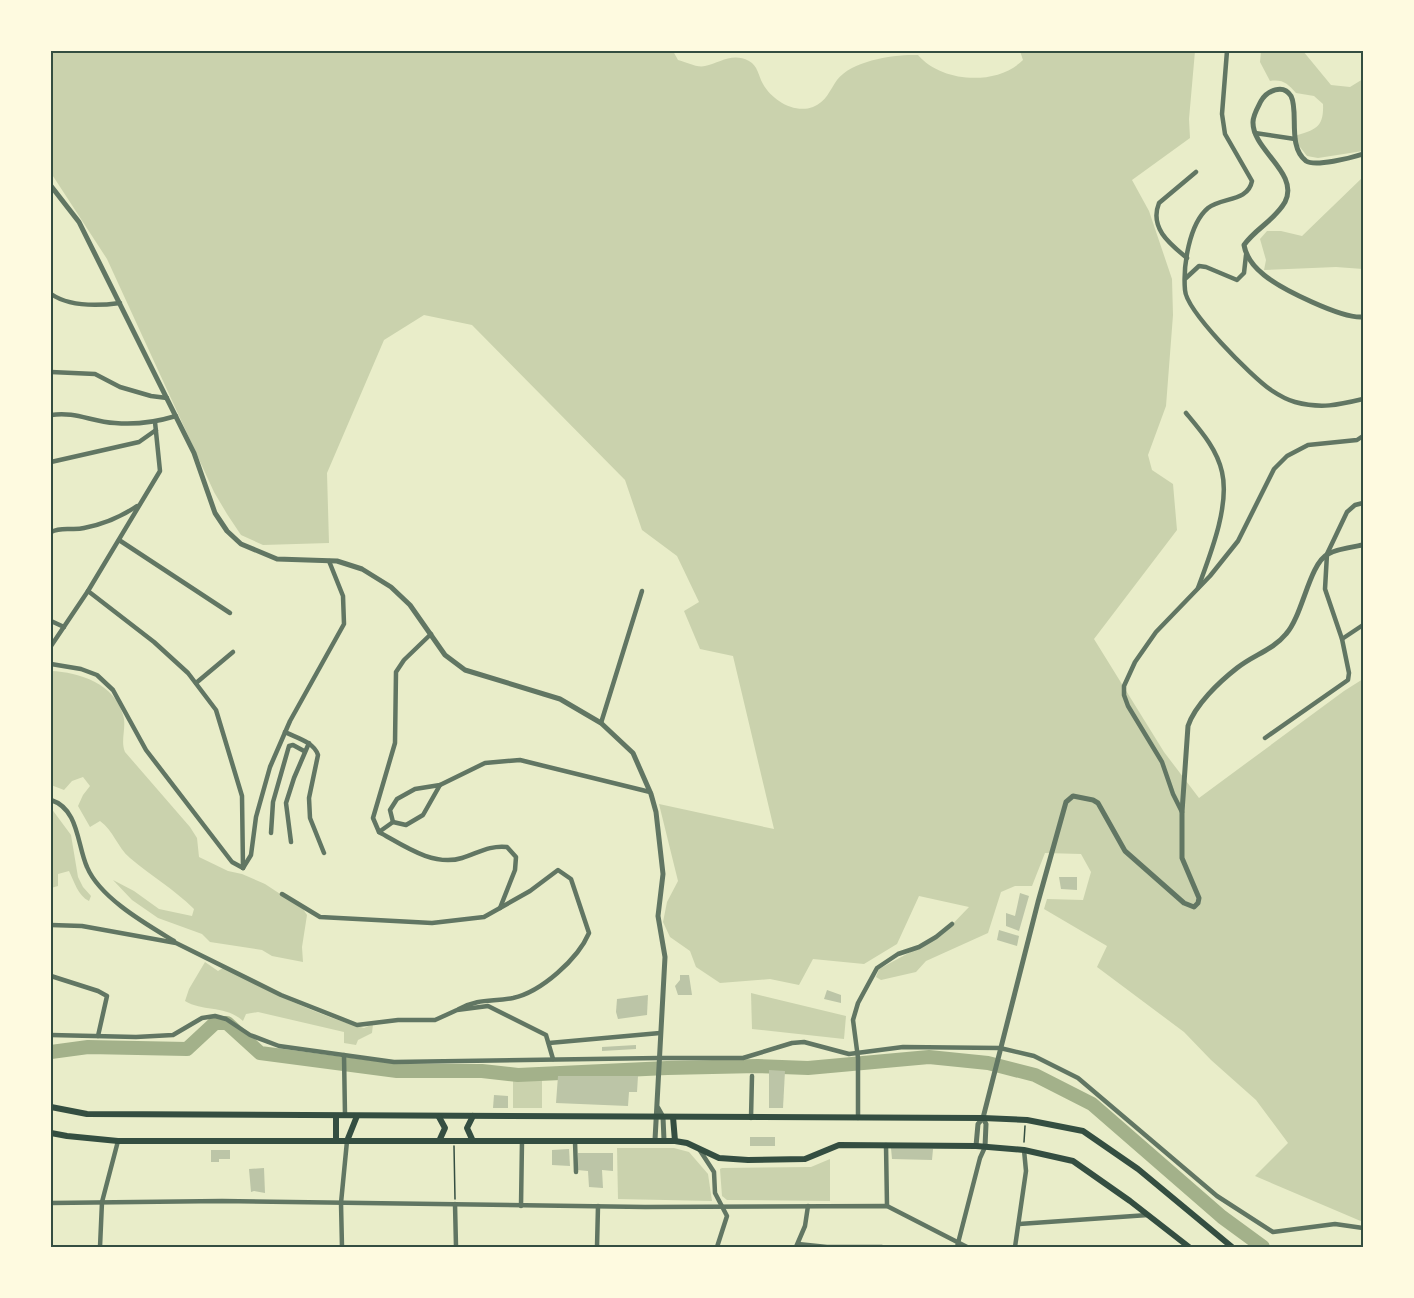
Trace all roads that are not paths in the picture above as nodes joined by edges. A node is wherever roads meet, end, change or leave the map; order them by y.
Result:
1 (1227, 51) edge
2 (1255, 132) junction
3 (1295, 139) junction
4 (1363, 154) edge
5 (1196, 172) dead end
6 (51, 186) edge
7 (1246, 255) junction
8 (1187, 258) junction
9 (1186, 278) junction
10 (51, 294) edge
11 (120, 303) junction
12 (1363, 317) edge
13 (51, 372) edge
14 (166, 398) junction
15 (1363, 399) edge
16 (1186, 413) dead end
17 (51, 415) edge
18 (176, 416) junction
19 (155, 422) junction
20 (156, 430) junction
21 (1363, 436) edge
22 (51, 462) edge
23 (1363, 503) edge
24 (140, 505) junction
25 (51, 532) edge
26 (119, 540) junction
27 (1363, 545) edge
28 (1326, 554) junction
29 (329, 561) junction
30 (1198, 590) junction
31 (88, 591) junction
32 (642, 591) dead end
33 (230, 613) dead end
34 (51, 621) edge
35 (1363, 625) edge
36 (64, 627) junction
37 (431, 633) junction
38 (1342, 639) junction
39 (51, 646) edge
40 (232, 652) dead end
41 (51, 664) edge
42 (196, 683) junction
43 (601, 723) junction
44 (285, 732) junction
45 (1265, 738) dead end
46 (309, 743) junction
47 (304, 751) junction
48 (440, 784) junction
49 (650, 792) junction
50 (51, 800) edge
51 (1182, 812) junction
52 (393, 822) junction
53 (379, 832) junction
54 (271, 833) dead end
55 (291, 842) dead end
56 (324, 853) dead end
57 (243, 868) junction
58 (282, 894) dead end
59 (500, 908) junction
60 (952, 924) dead end
61 (51, 925) edge
62 (176, 943) junction
63 (51, 976) edge
64 (458, 1010) junction
65 (660, 1033) junction
66 (51, 1035) edge
67 (98, 1036) junction
68 (549, 1043) junction
69 (1000, 1048) junction
70 (344, 1056) junction
71 (858, 1056) junction
72 (553, 1059) junction
73 (659, 1060) junction
74 (752, 1076) dead end
75 (51, 1107) edge
76 (658, 1108) junction
77 (336, 1116) junction
78 (345, 1116) junction
79 (357, 1116) junction
80 (472, 1116) junction
81 (439, 1117) junction
82 (655, 1117) junction
83 (663, 1117) junction
84 (673, 1117) junction
85 (751, 1118) junction
86 (858, 1118) junction
87 (982, 1118) junction
88 (51, 1133) edge
89 (472, 1139) junction
90 (336, 1140) junction
91 (440, 1140) junction
92 (655, 1140) junction
93 (664, 1140) junction
94 (118, 1141) junction
95 (347, 1141) junction
96 (522, 1141) junction
97 (575, 1141) junction
98 (675, 1141) junction
99 (886, 1145) junction
100 (975, 1146) junction
101 (697, 1147) junction
102 (985, 1147) junction
103 (1024, 1150) junction
104 (980, 1158) junction
105 (576, 1172) dead end
106 (51, 1203) edge
107 (102, 1203) junction
108 (341, 1203) junction
109 (455, 1204) junction
110 (521, 1206) junction
111 (598, 1206) junction
112 (808, 1206) junction
113 (887, 1206) junction
114 (722, 1207) junction
115 (1148, 1215) junction
116 (1018, 1224) junction
117 (1363, 1228) edge
118 (958, 1244) edge
119 (797, 1245) edge
120 (100, 1247) edge
121 (342, 1247) edge
122 (456, 1247) edge
123 (597, 1247) edge
124 (717, 1247) edge
125 (827, 1247) edge
126 (882, 1247) edge
127 (967, 1247) edge
128 (1015, 1247) edge
129 (1189, 1247) edge
130 (1232, 1247) edge

1 - 8 street
2 - 3 street
2 - 3 street
2 - 7 street
3 - 4 street
5 - 8 street
6 - 11 street
7 - 9 street
7 - 12 street
8 - 9 street
9 - 15 street
10 - 11 street
11 - 14 street
13 - 14 street
14 - 18 street
16 - 30 street
17 - 19 street
18 - 19 street
18 - 29 street
19 - 20 street
20 - 22 street
20 - 24 street
21 - 30 street
23 - 28 street
24 - 25 street
24 - 26 street
26 - 31 street
26 - 33 street
27 - 28 street
28 - 38 street
28 - 51 street
29 - 37 street
29 - 44 street
30 - 51 street
31 - 36 street
31 - 42 street
32 - 43 street
34 - 36 street
35 - 38 street
36 - 39 street
37 - 43 street
37 - 53 street
38 - 45 street
40 - 42 street
41 - 57 street
42 - 57 street
43 - 49 street
44 - 46 street
44 - 57 street
46 - 47 street
46 - 56 street
47 - 54 street
47 - 55 street
48 - 49 street
48 - 52 street
48 - 52 street
49 - 65 street
50 - 62 street
51 - 69 street
52 - 53 street
53 - 59 street
58 - 59 street
59 - 64 street
60 - 71 street
61 - 62 street
62 - 64 street
63 - 67 street
64 - 68 street
65 - 68 street
65 - 73 street
66 - 67 street
67 - 70 street
68 - 72 street
69 - 71 street
69 - 87 street
69 - 117 street
70 - 72 street
70 - 78 street
71 - 73 street
71 - 86 street
72 - 73 street
73 - 76 street
74 - 85 street
75 - 77 main road
76 - 82 street
76 - 83 street
77 - 78 main road
77 - 90 main road
78 - 79 main road
79 - 81 main road
79 - 95 main road
80 - 81 main road
80 - 82 main road
80 - 89 main road
81 - 91 main road
82 - 83 main road
82 - 92 street
83 - 84 main road
83 - 93 street
84 - 85 main road
84 - 98 main road
85 - 86 main road
86 - 87 main road
87 - 100 street
87 - 102 street
87 - 130 main road
88 - 94 main road
89 - 91 main road
89 - 96 main road
90 - 94 main road
90 - 95 main road
91 - 95 main road
92 - 93 main road
92 - 97 main road
93 - 98 main road
94 - 107 street
95 - 108 street
96 - 97 main road
96 - 110 street
97 - 105 street
98 - 101 main road
99 - 100 main road
99 - 101 main road
99 - 113 street
100 - 102 main road
100 - 104 street
101 - 114 street
102 - 103 main road
102 - 104 street
103 - 115 main road
103 - 116 street
104 - 118 street
106 - 107 street
107 - 108 street
107 - 120 street
108 - 109 street
108 - 121 street
109 - 110 street
109 - 122 street
110 - 111 street
111 - 114 street
111 - 123 street
112 - 113 street
112 - 114 street
112 - 119 street
113 - 118 street
114 - 124 street
115 - 116 street
115 - 129 main road
116 - 128 street
118 - 127 street
119 - 125 street
125 - 126 street

